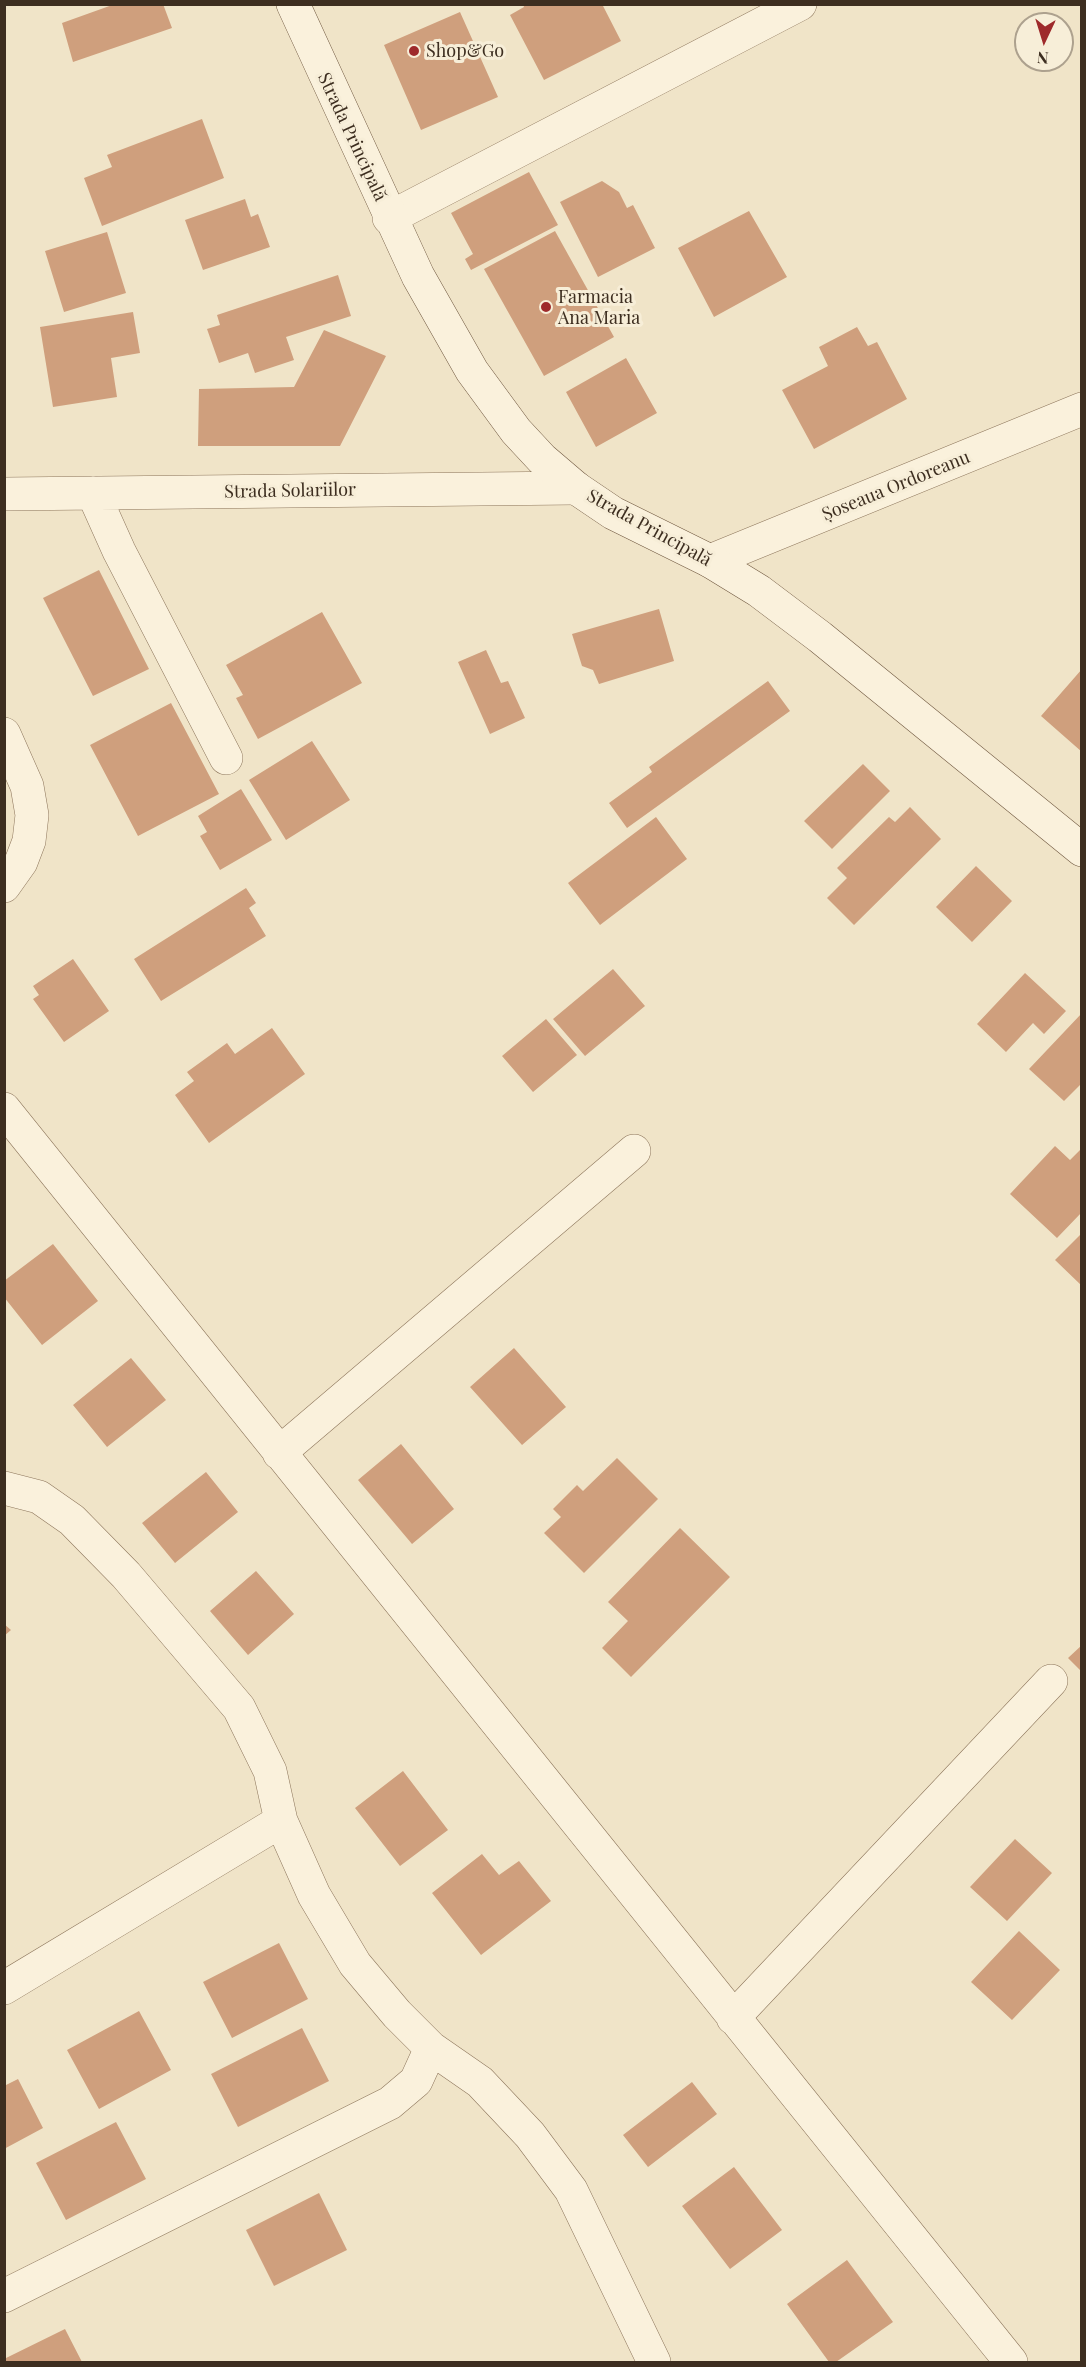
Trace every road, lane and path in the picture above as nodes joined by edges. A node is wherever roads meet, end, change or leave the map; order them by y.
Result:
1 (293, 4) edge
2 (800, 4) edge
3 (389, 218) junction
4 (1082, 409) edge
5 (576, 488) junction
6 (93, 493) junction
7 (4, 494) edge
8 (710, 561) junction
9 (4, 734) edge
10 (226, 758) dead end
11 (1082, 850) edge
12 (4, 886) edge
13 (4, 1109) edge
14 (634, 1151) dead end
15 (279, 1453) junction
16 (4, 1488) edge
17 (1051, 1681) dead end
18 (281, 1821) junction
19 (4, 1988) edge
20 (733, 2018) junction
21 (431, 2048) junction
22 (4, 2296) edge
23 (654, 2362) edge
24 (1011, 2362) edge

1 - 3 street, Strada Principală
2 - 3 street
3 - 5 street, Strada Principală
4 - 8 street, Șoseaua Ordoreanu
5 - 6 street, Strada Solariilor
5 - 8 street, Strada Principală
6 - 7 street, Strada Solariilor
6 - 10 street
8 - 11 street, Strada Principală
9 - 12 street
13 - 15 street
14 - 15 street
15 - 20 street
16 - 18 street
17 - 20 street
18 - 19 street
18 - 21 street
20 - 24 street
21 - 22 street
21 - 23 street

